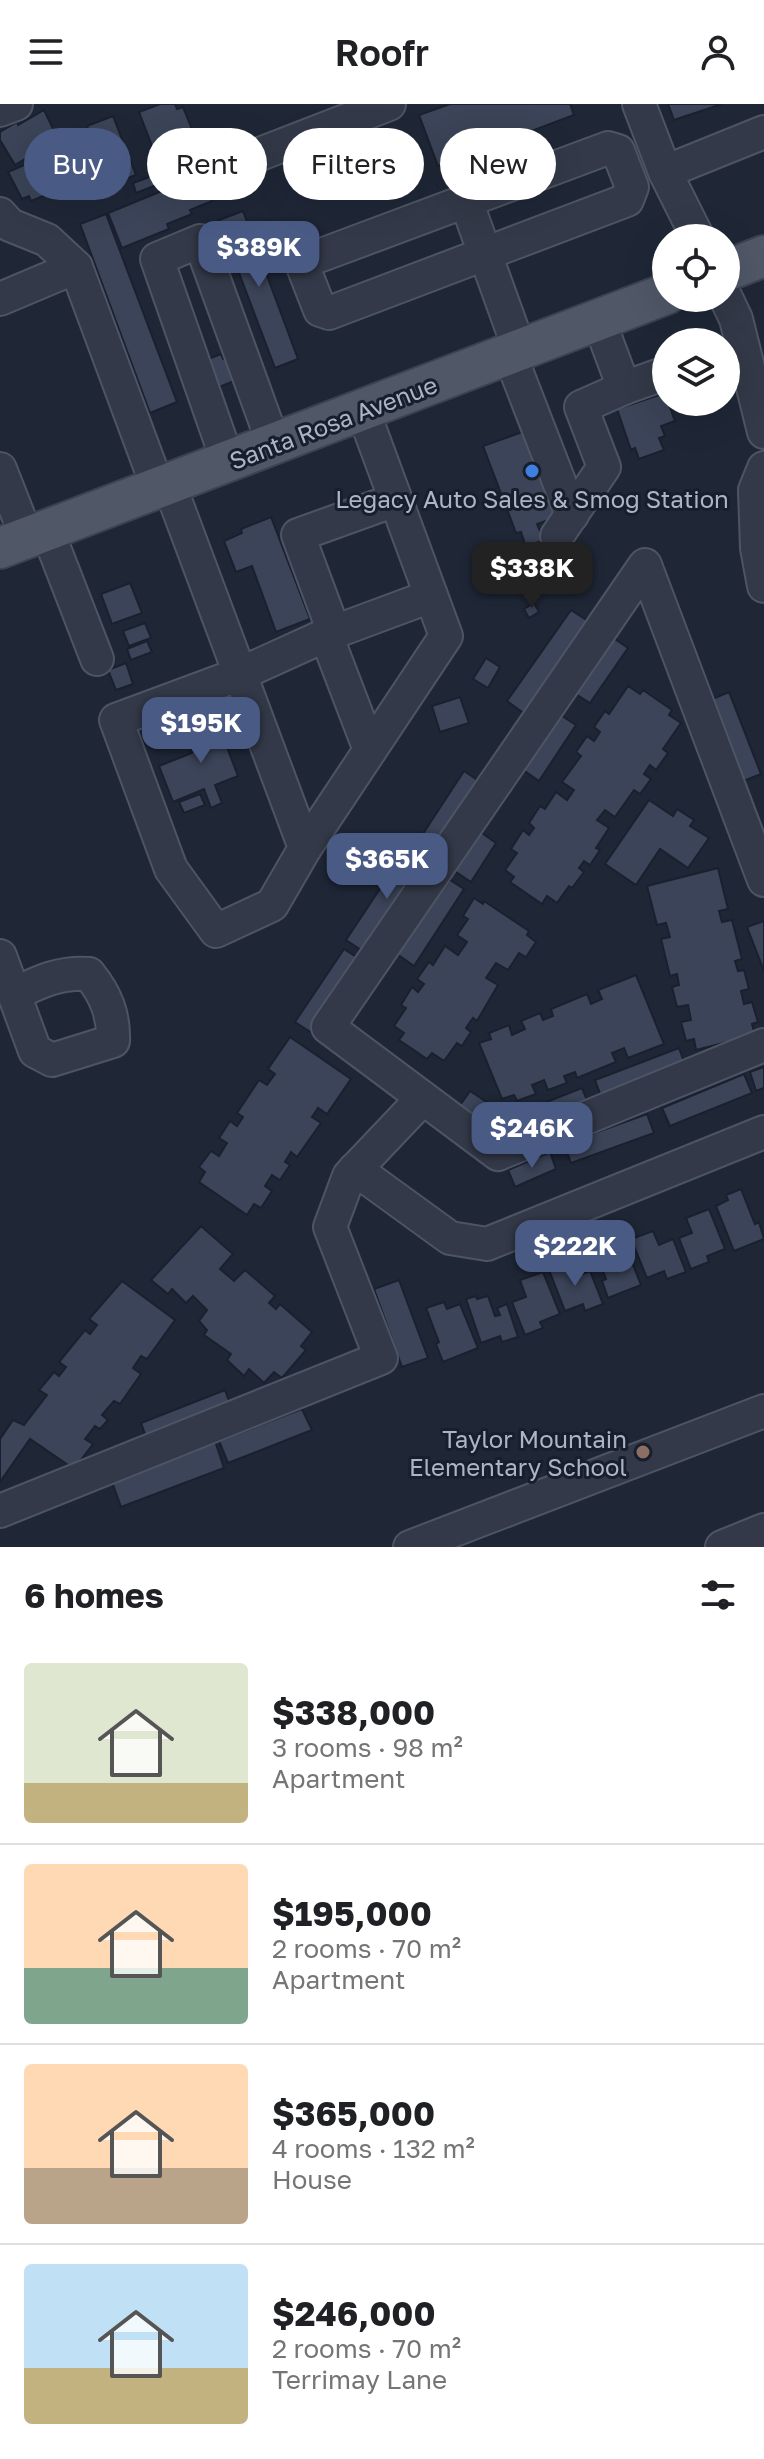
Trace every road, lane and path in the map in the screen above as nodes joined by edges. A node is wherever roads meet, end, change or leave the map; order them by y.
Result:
1 (16, 104) edge
2 (389, 104) edge
3 (639, 104) edge
4 (0, 110) edge
5 (764, 132) edge
6 (267, 151) edge
7 (665, 172) junction
8 (466, 201) junction
9 (0, 214) edge
10 (691, 224) edge
11 (486, 254) junction
12 (764, 256) edge
13 (740, 265) edge
14 (76, 267) junction
15 (0, 299) edge
16 (652, 300) edge
17 (733, 312) edge
18 (599, 321) junction
19 (515, 353) junction
20 (652, 378) edge
21 (624, 388) junction
22 (363, 411) junction
23 (764, 432) edge
24 (274, 445) junction
25 (228, 462) junction
26 (764, 468) edge
27 (0, 469) edge
28 (164, 486) junction
29 (395, 500) junction
30 (25, 539) edge
31 (764, 586) edge
32 (431, 596) junction
33 (330, 633) junction
34 (97, 659) dead end
35 (240, 674) junction
36 (370, 750) junction
37 (756, 832) edge
38 (305, 848) junction
39 (764, 880) edge
40 (0, 956) edge
41 (14, 995) dead end
42 (764, 1045) edge
43 (423, 1098) junction
44 (764, 1132) edge
45 (355, 1169) junction
46 (764, 1411) edge
47 (0, 1511) edge
48 (764, 1530) edge
49 (455, 1539) edge
50 (410, 1547) edge
51 (722, 1547) edge

1 - 4 street
2 - 6 street
3 - 7 street
5 - 7 street
7 - 10 street
8 - 11 street
8 - 11 street
8 - 11 street
9 - 14 street
11 - 19 street
12 - 13 main road
14 - 15 street
14 - 28 street
16 - 18 main road, Santa Rosa Avenue
17 - 23 street
18 - 19 main road, Santa Rosa Avenue
18 - 21 street
19 - 21 street
19 - 22 main road, Santa Rosa Avenue
20 - 21 street
22 - 24 main road, Santa Rosa Avenue
22 - 29 street
24 - 25 main road, Santa Rosa Avenue
24 - 25 street
25 - 28 main road, Santa Rosa Avenue
26 - 31 street
27 - 30 street
28 - 30 main road, Santa Rosa Avenue
28 - 35 street
29 - 32 street
29 - 33 street
30 - 34 street
32 - 33 street
32 - 36 street
33 - 35 street
33 - 36 street
35 - 38 street
35 - 38 street
36 - 38 street
37 - 39 street
37 - 43 street
40 - 41 street
42 - 43 street
43 - 45 street
44 - 45 street
45 - 47 street
46 - 49 street
48 - 51 street
49 - 50 street

